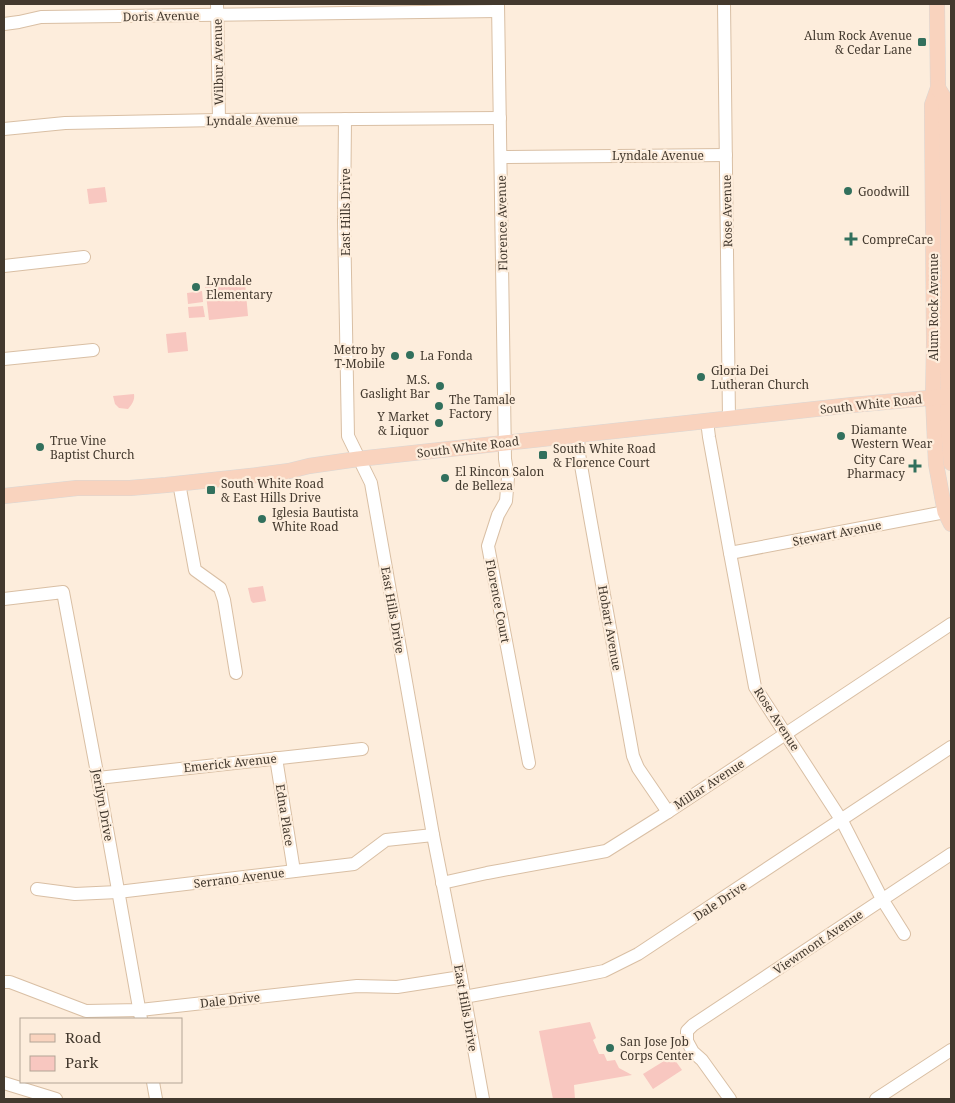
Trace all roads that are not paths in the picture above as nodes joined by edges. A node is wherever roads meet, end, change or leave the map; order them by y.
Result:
1 (724, 4) edge
2 (937, 4) edge
3 (498, 8) edge
4 (217, 9) edge
5 (4, 24) edge
6 (938, 88) junction
7 (500, 118) junction
8 (345, 119) junction
9 (219, 120) junction
10 (4, 130) edge
11 (932, 144) junction
12 (726, 155) junction
13 (501, 157) junction
14 (946, 160) junction
15 (84, 257) dead end
16 (4, 266) edge
17 (93, 350) dead end
18 (4, 359) edge
19 (950, 396) edge
20 (932, 398) junction
21 (728, 419) junction
22 (707, 421) junction
23 (578, 434) junction
24 (505, 442) junction
25 (358, 459) junction
26 (951, 463) edge
27 (179, 483) junction
28 (4, 496) edge
29 (949, 516) edge
30 (730, 553) junction
31 (4, 599) edge
32 (951, 624) edge
33 (236, 673) dead end
34 (786, 734) junction
35 (951, 747) edge
36 (362, 749) dead end
37 (276, 758) junction
38 (529, 763) dead end
39 (98, 778) junction
40 (668, 812) junction
41 (842, 821) junction
42 (433, 835) junction
43 (951, 854) edge
44 (294, 872) junction
45 (442, 883) junction
46 (37, 889) dead end
47 (118, 892) junction
48 (882, 899) junction
49 (904, 934) dead end
50 (461, 977) junction
51 (4, 982) edge
52 (464, 997) junction
53 (140, 1014) edge
54 (951, 1050) edge
55 (4, 1083) edge
56 (153, 1083) edge
57 (56, 1099) edge
58 (156, 1099) edge
59 (483, 1099) edge
60 (730, 1099) edge
61 (876, 1099) edge

1 - 12 street, Rose Avenue
2 - 6 main road, Alum Rock Avenue
3 - 4 street, Doris Avenue
3 - 7 street, Florence Avenue
4 - 5 street, Doris Avenue
4 - 9 street, Wilbur Avenue
6 - 11 main road, Alum Rock Avenue
6 - 14 main road, Alum Rock Avenue
7 - 8 street, Lyndale Avenue
7 - 13 street, Florence Avenue
8 - 9 street, Lyndale Avenue
8 - 25 street, East Hills Drive
9 - 10 street, Lyndale Avenue
11 - 14 main road
11 - 20 main road, Alum Rock Avenue
12 - 13 street, Lyndale Avenue
12 - 21 street, Rose Avenue
13 - 24 street, Florence Avenue
14 - 19 main road, Alum Rock Avenue
15 - 16 street
17 - 18 street
19 - 20 main road, South White Road
19 - 26 main road, Alum Rock Avenue
20 - 21 main road, South White Road
20 - 29 main road, Alum Rock Avenue
21 - 22 main road, South White Road
22 - 23 main road, South White Road
22 - 30 street, Rose Avenue
23 - 24 main road, South White Road
23 - 40 street, Hobart Avenue
24 - 25 main road, South White Road
24 - 38 street, Florence Court
25 - 27 main road, South White Road
25 - 42 street, East Hills Drive
27 - 28 main road, South White Road
27 - 33 street
29 - 30 street, Stewart Avenue
30 - 34 street, Rose Avenue
31 - 39 street, Jerilyn Drive
32 - 34 street, Millar Avenue
34 - 40 street, Millar Avenue
34 - 41 street, Rose Avenue
35 - 41 street, Dale Drive
36 - 37 street, Emerick Avenue
37 - 39 street, Emerick Avenue
37 - 44 street, Edna Place
39 - 47 street, Jerilyn Drive
40 - 45 street, Millar Avenue
41 - 48 street, Rose Avenue
41 - 52 street, Dale Drive
42 - 44 street, Serrano Avenue
42 - 45 street, East Hills Drive
43 - 48 street, Viewmont Avenue
44 - 47 street, Serrano Avenue
45 - 50 street, East Hills Drive
46 - 47 street, Serrano Avenue
47 - 53 street, Jerilyn Drive
48 - 49 street, Rose Avenue
48 - 60 street, Viewmont Avenue
50 - 52 street, East Hills Drive
50 - 53 street, Dale Drive
51 - 53 street, Dale Drive
52 - 59 street, East Hills Drive
54 - 61 street
55 - 57 street
56 - 58 street

